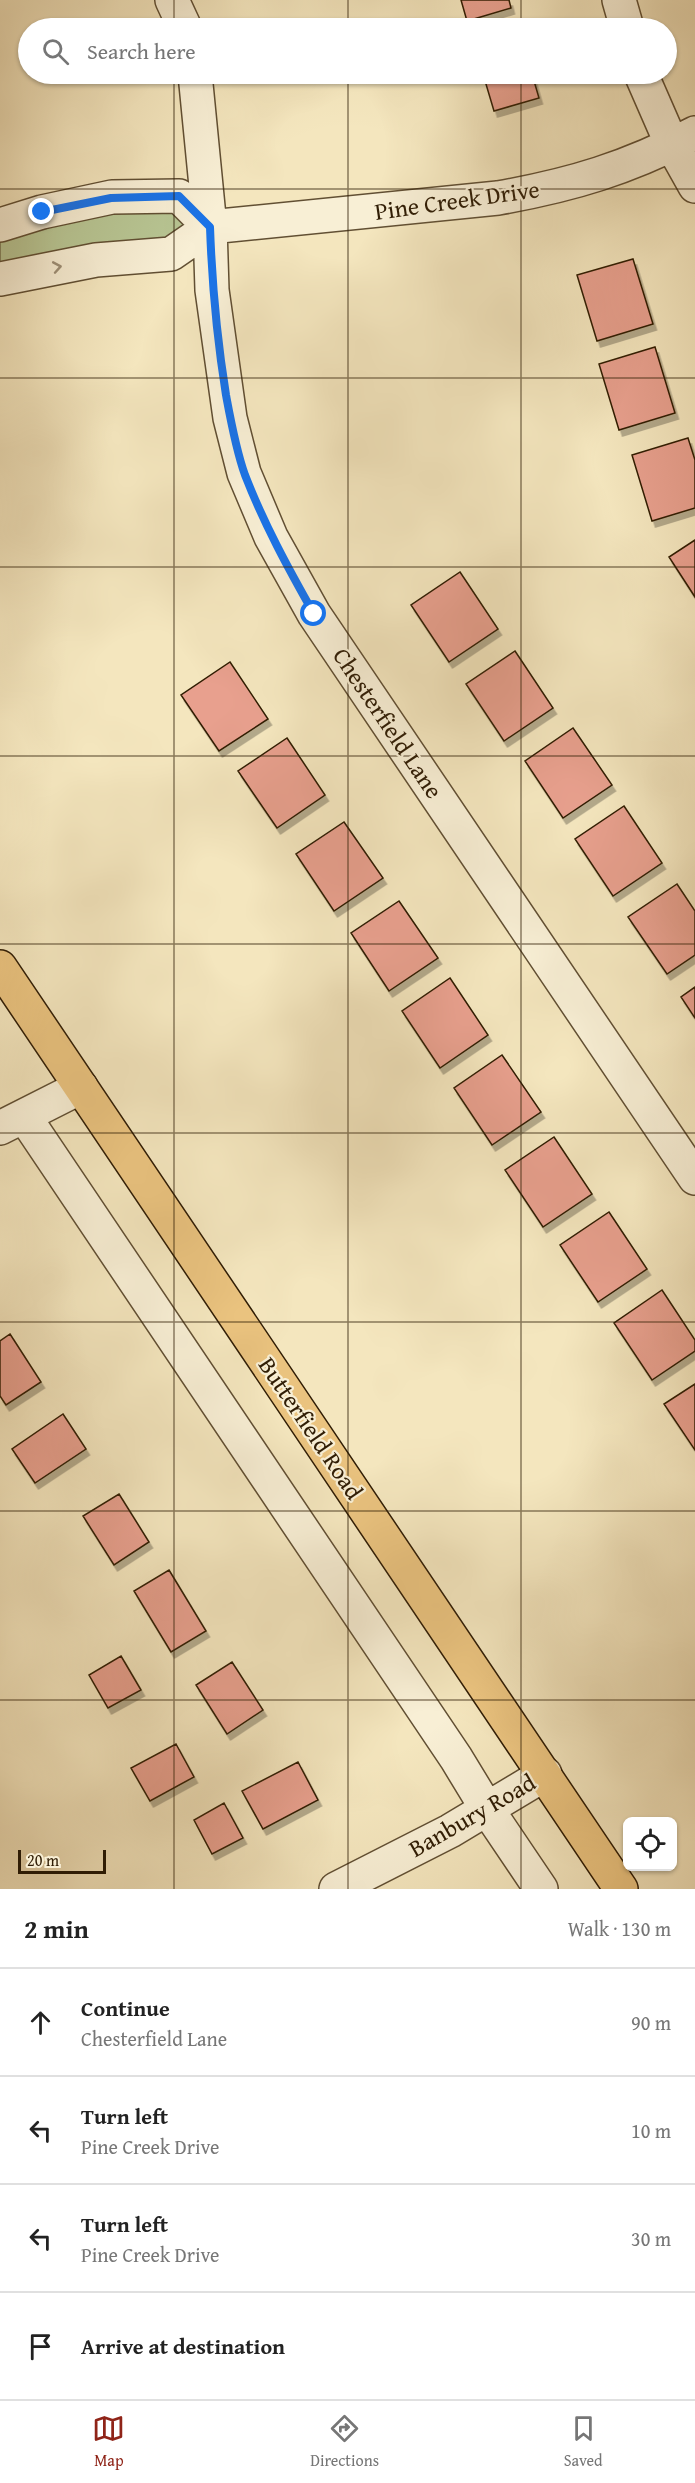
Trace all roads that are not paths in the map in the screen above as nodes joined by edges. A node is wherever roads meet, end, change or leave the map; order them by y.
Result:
1 (172, 0) edge
2 (620, 0) edge
3 (180, 18) edge
4 (624, 18) edge
5 (196, 84) edge
6 (648, 84) edge
7 (684, 139) edge
8 (695, 186) edge
9 (0, 225) edge
10 (210, 227) junction
11 (0, 279) edge
12 (0, 967) edge
13 (81, 1087) junction
14 (12, 1122) edge
15 (695, 1178) edge
16 (544, 1774) junction
17 (487, 1809) junction
18 (336, 1889) edge
19 (541, 1889) edge
20 (621, 1889) edge

1 - 3 street
2 - 4 street
5 - 10 street, Chesterfield Lane
6 - 7 street
7 - 8 street
7 - 10 street, Pine Creek Drive
9 - 10 street
11 -> 10 street, Pine Creek Drive
10 - 15 street, Chesterfield Lane
12 - 13 main road, Butterfield Road
13 - 14 street
13 - 16 main road, Butterfield Road
14 - 17 street
16 - 17 street, Banbury Road
16 - 20 main road, Butterfield Road
17 - 18 street, Banbury Road
17 - 19 street

